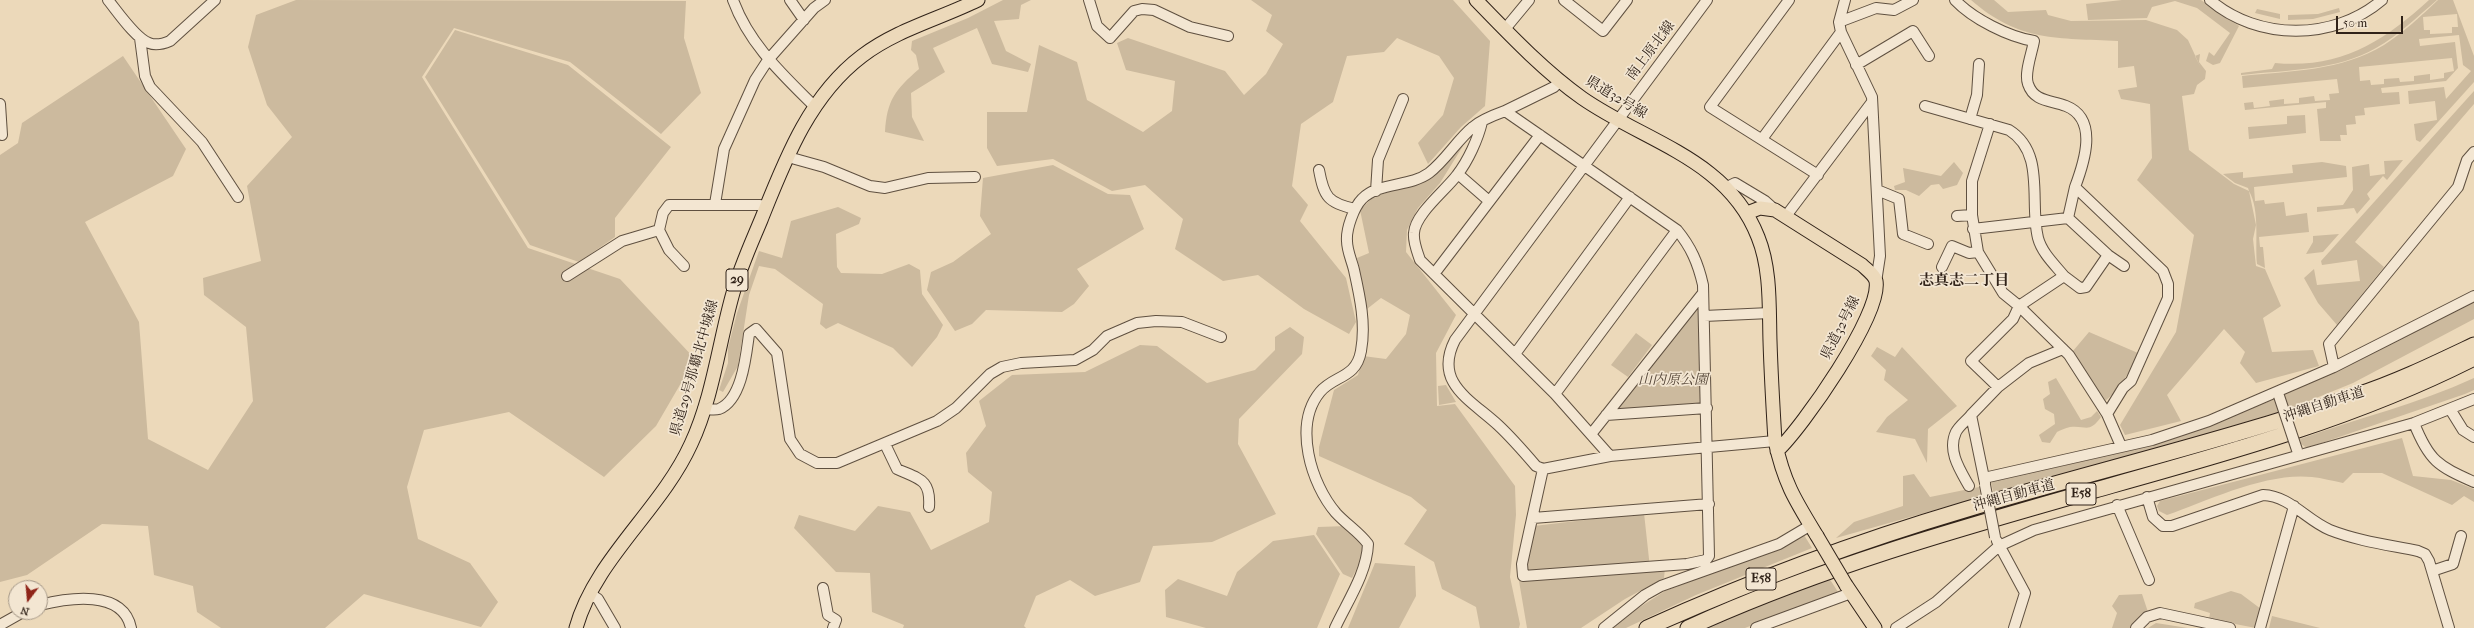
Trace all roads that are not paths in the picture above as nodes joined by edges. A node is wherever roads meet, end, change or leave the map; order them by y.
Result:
1 (108, 0) edge
2 (215, 0) edge
3 (733, 0) edge
4 (790, 0) edge
5 (825, 0) edge
6 (978, 0) edge
7 (1089, 0) edge
8 (1476, 0) edge
9 (1529, 0) edge
10 (1564, 0) edge
11 (1627, 0) edge
12 (1708, 0) edge
13 (1789, 0) edge
14 (1845, 0) edge
15 (1914, 0) edge
16 (1956, 0) edge
17 (2210, 0) edge
18 (2382, 0) edge
19 (804, 20) junction
20 (1840, 27) junction
21 (1504, 29) junction
22 (1228, 36) dead end
23 (140, 38) junction
24 (1929, 56) dead end
25 (768, 60) junction
26 (1979, 64) dead end
27 (1856, 65) junction
28 (1560, 81) junction
29 (1403, 99) dead end
30 (1872, 102) junction
31 (0, 104) edge
32 (814, 106) junction
33 (1925, 106) dead end
34 (1505, 111) junction
35 (1618, 119) junction
36 (1970, 119) junction
37 (1482, 122) junction
38 (1990, 124) junction
39 (2, 135) dead end
40 (1540, 135) junction
41 (1762, 139) junction
42 (2474, 152) edge
43 (788, 157) junction
44 (1584, 165) junction
45 (1319, 170) dead end
46 (1458, 174) junction
47 (1818, 175) junction
48 (975, 177) dead end
49 (2075, 187) junction
50 (1727, 188) junction
51 (1877, 190) junction
52 (1376, 191) junction
53 (238, 197) dead end
54 (1630, 197) junction
55 (1489, 201) junction
56 (715, 204) junction
57 (766, 207) junction
58 (1355, 209) junction
59 (1747, 213) junction
60 (1781, 213) junction
61 (1972, 215) junction
62 (1957, 216) dead end
63 (2068, 218) junction
64 (2037, 223) junction
65 (1973, 229) junction
66 (659, 230) junction
67 (1677, 230) junction
68 (1928, 244) dead end
69 (1978, 252) junction
70 (2108, 255) junction
71 (684, 266) dead end
72 (2124, 266) dead end
73 (1942, 267) dead end
74 (1434, 274) junction
75 (567, 276) dead end
76 (2064, 276) junction
77 (1876, 282) junction
78 (1703, 293) junction
79 (2474, 296) edge
80 (2019, 306) junction
81 (1770, 313) junction
82 (1474, 315) junction
83 (1704, 316) junction
84 (1221, 337) dead end
85 (2474, 345) edge
86 (2063, 349) junction
87 (1515, 354) junction
88 (2474, 358) edge
89 (2334, 367) junction
90 (1998, 388) junction
91 (1555, 394) junction
92 (2278, 394) junction
93 (2474, 399) edge
94 (1707, 408) junction
95 (703, 409) junction
96 (2450, 409) junction
97 (2107, 414) junction
98 (1606, 415) junction
99 (1971, 415) junction
100 (2414, 423) junction
101 (1592, 433) junction
102 (2474, 437) edge
103 (885, 444) junction
104 (1776, 446) junction
105 (2121, 446) junction
106 (1708, 447) junction
107 (2298, 453) junction
108 (1610, 456) junction
109 (1543, 469) junction
110 (1984, 481) junction
111 (2474, 482) edge
112 (1969, 486) dead end
113 (2147, 497) junction
114 (1709, 504) junction
115 (2117, 505) junction
116 (2294, 506) junction
117 (929, 507) dead end
118 (1533, 518) junction
119 (1814, 531) junction
120 (2461, 536) dead end
121 (1997, 542) junction
122 (1687, 564) junction
123 (2432, 571) junction
124 (1688, 576) junction
125 (2149, 580) dead end
126 (822, 588) dead end
127 (1849, 589) junction
128 (589, 593) junction
129 (48, 603) edge
130 (9, 620) edge
131 (0, 625) edge
132 (131, 628) edge
133 (576, 628) edge
134 (615, 628) edge
135 (833, 628) edge
136 (1335, 628) edge
137 (1604, 628) edge
138 (1647, 628) edge
139 (1688, 628) edge
140 (1756, 628) edge
141 (1875, 628) edge
142 (1896, 628) edge
143 (2014, 628) edge
144 (2136, 628) edge
145 (2230, 628) edge
146 (2260, 628) edge
147 (2449, 628) edge

1 - 23 street
2 - 23 street
3 - 25 street
4 - 19 street
5 - 19 street
6 - 32 main road, 県道29号那覇北中城線 / 29
7 - 22 street
8 - 21 main road, 県道32号線
9 - 21 street
10 - 11 street
12 - 35 street, 南上原北線
13 - 41 street
14 - 20 street
15 - 20 street
16 - 49 street
17 - 18 street
19 - 25 street
20 - 27 street
20 - 41 street
21 - 28 main road, 県道32号線
23 - 53 street
24 - 27 street
25 - 32 street
25 - 56 street
26 - 36 street
27 - 30 street
28 - 34 street
28 - 35 main road, 県道32号線
29 - 52 street
30 - 47 street
30 - 51 street
31 - 39 street
32 - 43 main road, 県道29号那覇北中城線 / 29
33 - 36 street
34 - 37 street
34 - 40 street
35 - 44 street, 南上原北線
35 - 50 main road, 県道32号線
36 - 38 street
37 - 46 street
37 - 52 street
38 - 61 street
38 - 64 street
40 - 44 street
40 - 55 street
41 - 47 street
42 - 89 street
43 - 48 street
43 - 57 main road, 県道29号那覇北中城線 / 29
44 - 54 street
44 - 82 street, 南上原北線
45 - 58 street
46 - 55 street
46 - 74 street
47 - 60 street
49 - 63 street
49 - 97 street
50 - 59 main road, 県道32号線
50 - 60 street
51 - 68 street
51 - 77 street
52 - 58 street
54 - 67 street
54 - 87 street
55 - 74 street
56 - 57 street
56 - 66 street
57 - 95 main road, 県道29号那覇北中城線 / 29
58 - 136 street
59 - 60 main road
59 - 81 main road, 県道32号線
60 - 77 main road
61 - 62 street
61 - 65 street
63 - 64 street
63 - 70 street
64 - 65 street
64 - 76 street
65 - 69 street
66 - 71 street
66 - 75 street
67 - 78 street
67 - 91 street
69 - 73 street
69 - 80 street
70 - 72 street
70 - 76 street
74 - 82 street
76 - 80 street
77 - 104 main road, 県道32号線
78 - 83 street
78 - 98 street
79 - 89 street
80 - 86 street
80 - 90 street
81 - 83 street
81 - 104 main road, 県道32号線
82 - 87 street
82 - 109 street, 南上原北線
83 - 94 street
84 - 103 street
85 - 138 highway, 沖縄自動車道 / E58
86 - 90 street
86 - 97 street
87 - 91 street
88 - 139 highway, 沖縄自動車道 / E58
89 - 92 street
90 - 99 street
91 - 101 street
92 - 105 street
92 - 107 street, bridge
93 - 96 street
94 - 98 street
94 - 106 street
95 - 103 street
95 - 128 main road, 県道29号那覇北中城線 / 29
96 - 100 street
96 - 102 street
97 - 105 street
98 - 101 street
99 - 110 street
99 - 112 street
100 - 107 street
100 - 111 street
101 - 108 street
103 - 117 street
104 - 106 street
104 - 119 main road, 県道32号線
105 - 110 street
106 - 108 street
106 - 114 street
107 - 113 street
108 - 109 street
109 - 118 street
110 - 121 street, bridge
113 - 115 street
113 - 116 street
114 - 118 street
114 - 122 street
115 - 121 street
115 - 125 street
116 - 123 street
116 - 146 street
118 - 122 street
119 - 124 street
119 - 127 main road, 県道32号線, bridge
120 - 123 street
121 - 142 street
121 - 143 street
122 - 124 street
123 - 147 street
124 - 137 street
126 - 135 street
127 - 140 street
127 - 141 main road, 県道32号線
128 - 133 main road, 県道29号那覇北中城線 / 29
128 - 134 street
129 - 132 street
130 - 131 street
144 - 145 street

